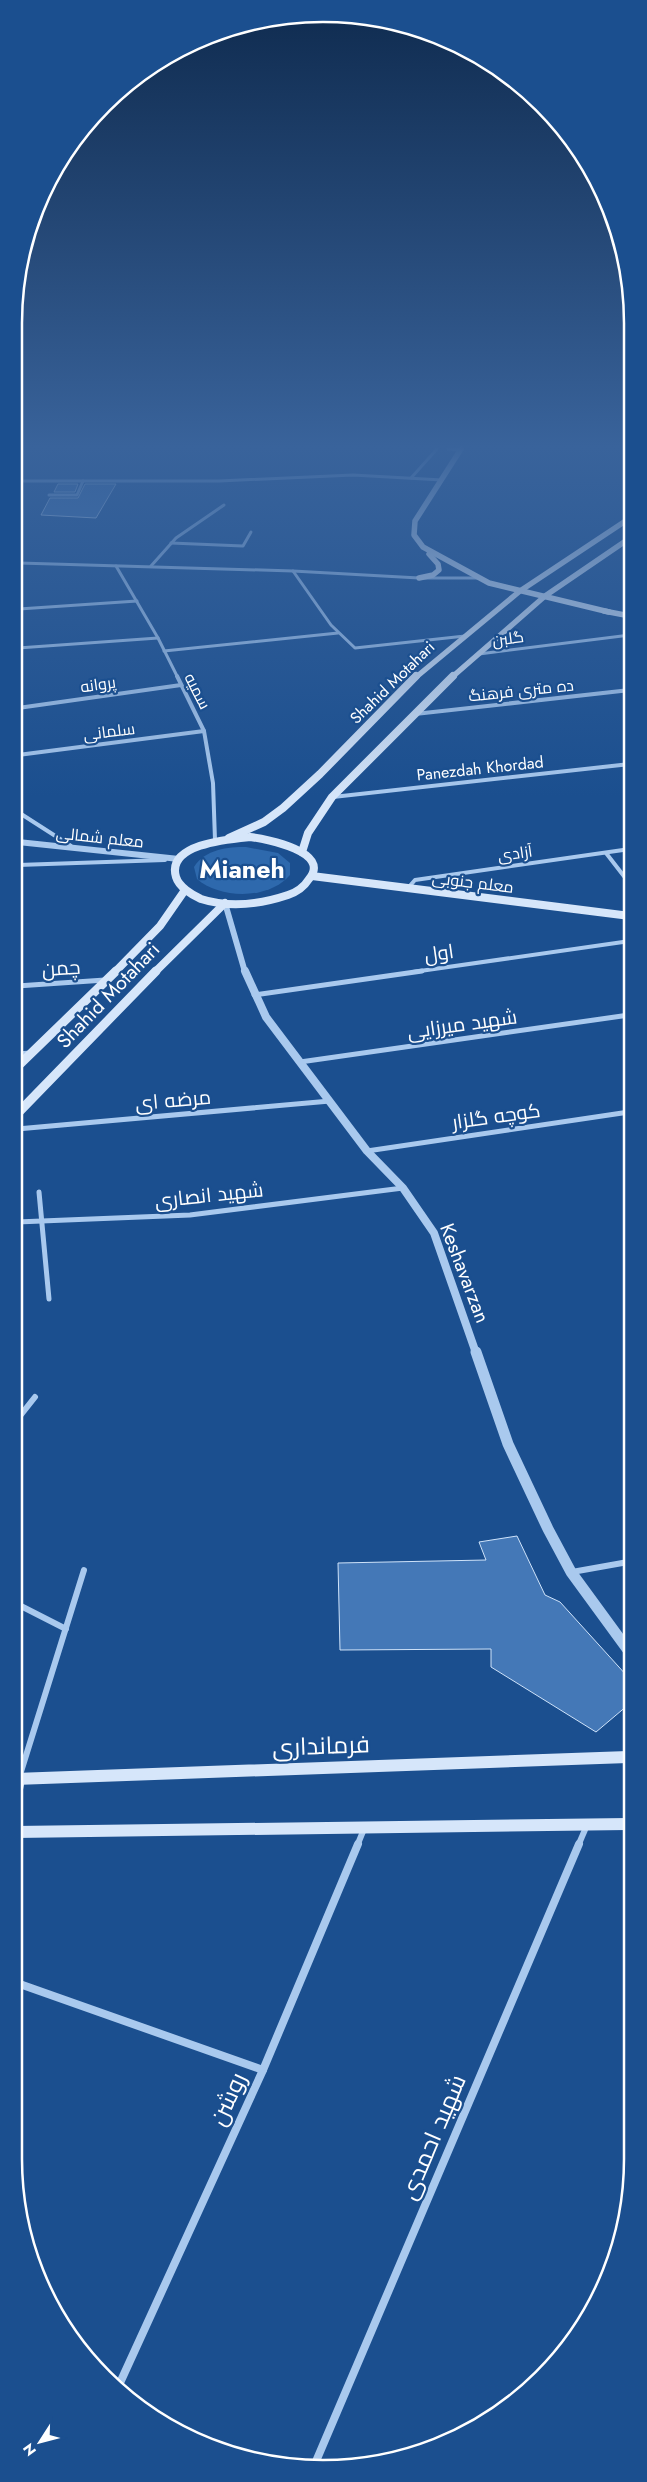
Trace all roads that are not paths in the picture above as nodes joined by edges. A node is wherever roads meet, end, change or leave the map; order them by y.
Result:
1 (78, 565) edge
2 (438, 565) edge
3 (457, 565) edge
4 (558, 565) edge
5 (591, 565) edge
6 (116, 566) junction
7 (151, 566) joint
8 (293, 571) junction
9 (419, 578) junction
10 (484, 579) junction
11 (519, 590) junction
12 (545, 596) junction
13 (138, 601) junction
14 (22, 609) edge
15 (624, 615) edge
16 (338, 633) junction
17 (465, 636) junction
18 (624, 636) edge
19 (158, 638) junction
20 (22, 648) edge
21 (164, 651) junction
22 (478, 654) junction
23 (181, 685) junction
24 (624, 691) edge
25 (22, 707) edge
26 (415, 714) junction
27 (204, 731) junction
28 (22, 754) edge
29 (624, 765) edge
30 (332, 797) junction
31 (22, 815) edge
32 (230, 838) junction
33 (215, 840) junction
34 (22, 842) edge
35 (73, 848) junction
36 (624, 850) edge
37 (302, 852) junction
38 (606, 853) junction
39 (179, 859) junction
40 (22, 865) edge
41 (312, 876) junction
42 (624, 876) edge
43 (408, 888) junction
44 (185, 890) junction
45 (225, 903) junction
46 (624, 915) edge
47 (624, 942) edge
48 (108, 979) junction
49 (22, 986) edge
50 (253, 995) junction
51 (624, 1016) edge
52 (22, 1054) edge
53 (31, 1054) junction
54 (22, 1062) edge
55 (299, 1062) junction
56 (331, 1101) junction
57 (22, 1109) edge
58 (624, 1113) edge
59 (22, 1129) edge
60 (367, 1150) junction
61 (403, 1188) junction
62 (39, 1192) dead end
63 (42, 1221) junction
64 (22, 1222) edge
65 (49, 1299) dead end
66 (35, 1397) dead end
67 (22, 1413) edge
68 (624, 1563) edge
69 (84, 1570) dead end
70 (572, 1572) junction
71 (22, 1607) edge
72 (66, 1629) junction
73 (624, 1644) edge
74 (624, 1757) edge
75 (22, 1764) edge
76 (22, 1779) edge
77 (587, 1824) junction
78 (624, 1824) edge
79 (364, 1827) junction
80 (22, 1832) edge
81 (22, 1985) edge
82 (263, 2070) junction
83 (121, 2381) edge
84 (317, 2460) edge

1 - 6 street
2 - 9 main road
3 - 10 main road
4 - 11 main road, Shahid Motahari
5 - 12 main road, Shahid Motahari
6 - 7 street
6 - 13 street, سمیه
7 - 8 street
8 - 9 street
8 - 16 street
9 - 10 street
10 - 11 main road
11 - 12 main road
11 - 17 main road, Shahid Motahari
12 - 15 main road
12 - 22 main road, Shahid Motahari
13 - 14 street
13 - 19 street, سمیه
16 - 17 street
16 - 21 street
17 - 32 main road, Shahid Motahari
18 - 22 street, گلبن
19 - 20 street
19 - 21 street, سمیه
21 - 23 street, سمیه
22 - 26 main road, Shahid Motahari
23 - 25 street, پروانه
23 - 27 street, سمیه
24 - 26 street, ده متری فرهنگ
26 - 30 main road, Shahid Motahari
27 - 28 street, سلمانی
27 - 33 street, سمیه
29 - 30 street, Panezdah Khordad
30 - 37 main road, Shahid Motahari
31 - 35 street
32 - 33 main road
32 - 37 main road
33 - 39 main road
34 - 35 street, معلم شمالی
35 - 39 street, معلم شمالی
36 - 38 street, آزادی
37 - 41 main road
38 - 42 street
38 - 43 street, آزادی
39 - 40 street
39 - 44 main road
41 - 43 main road, معلم جنوبی
41 - 45 main road
43 - 46 main road, معلم جنوبی
44 - 45 main road
44 - 48 main road, Shahid Motahari
45 - 50 street, Keshavarzan
45 - 57 main road, Shahid Motahari
47 - 50 street, اول
48 - 49 street, چمن
48 - 53 main road, Shahid Motahari
50 - 55 street, Keshavarzan
51 - 55 street, شهید میرزایی
52 - 53 street
53 - 54 main road, Shahid Motahari
55 - 56 street, Keshavarzan
56 - 59 street, مرضه ای
56 - 60 street, Keshavarzan
58 - 60 street, کوچه گلزار
60 - 61 street, Keshavarzan
61 - 63 street, شهید انصاری
61 - 70 street, Keshavarzan
62 - 63 street
63 - 64 street, شهید انصاری
63 - 65 street
66 - 67 street
68 - 70 street
69 - 72 street
70 - 73 street, Keshavarzan
71 - 72 street
72 - 75 street
74 - 76 main road, فرمانداری
77 - 78 main road
77 - 79 main road
77 - 84 street, شهید احمدی
79 - 80 main road
79 - 82 street, روشن
81 - 82 street
82 - 83 street, روشن

